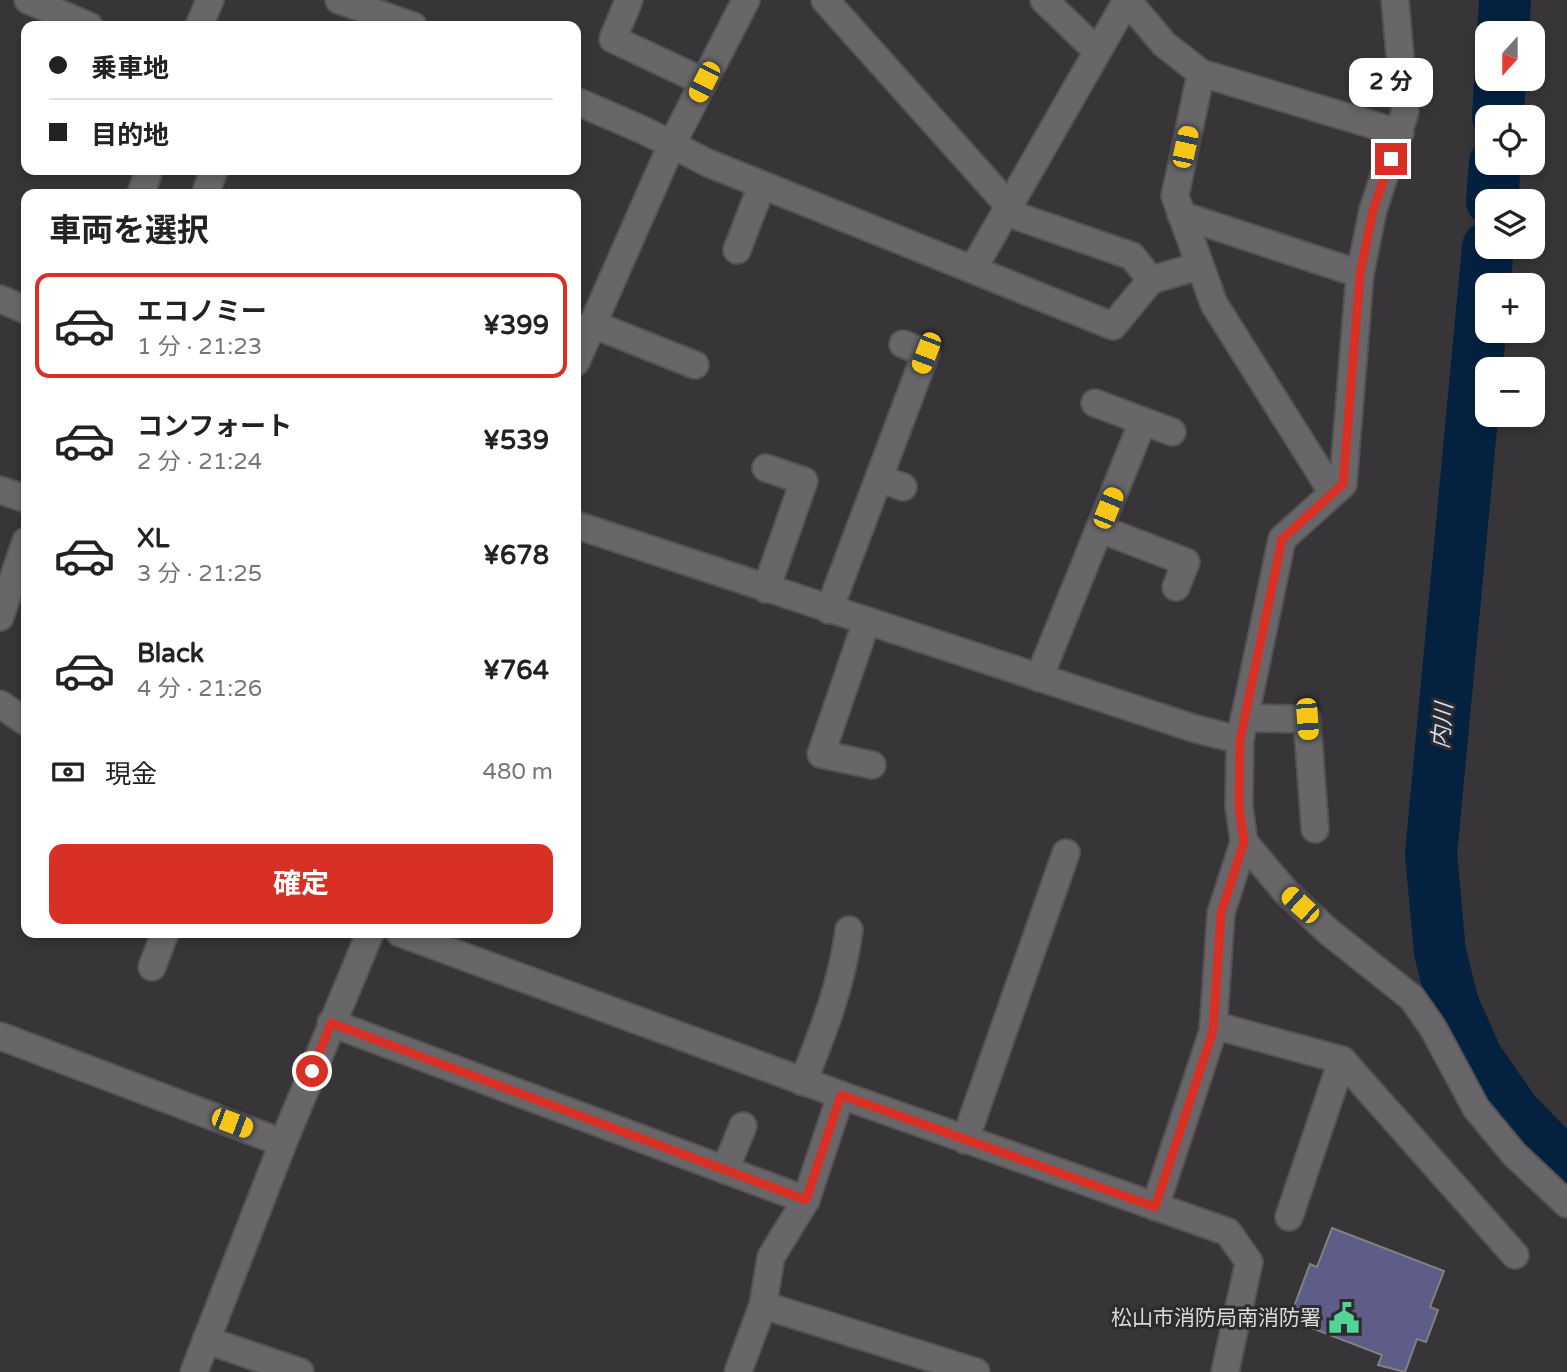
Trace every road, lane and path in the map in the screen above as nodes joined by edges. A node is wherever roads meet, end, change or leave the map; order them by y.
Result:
1 (28, 0) edge
2 (210, 0) edge
3 (340, 0) edge
4 (629, 0) edge
5 (746, 0) edge
6 (825, 0) edge
7 (1044, 0) edge
8 (1127, 0) edge
9 (1395, 0) edge
10 (77, 21) edge
11 (202, 21) edge
12 (399, 21) edge
13 (1097, 51) junction
14 (1200, 73) junction
15 (704, 82) junction
16 (581, 103) edge
17 (1400, 133) junction
18 (672, 144) junction
19 (762, 185) junction
20 (1008, 205) junction
21 (1181, 215) junction
22 (737, 250) dead end
23 (1199, 266) junction
24 (973, 269) junction
25 (1360, 274) junction
26 (1151, 280) junction
27 (0, 299) edge
28 (21, 308) edge
29 (592, 324) junction
30 (903, 344) dead end
31 (581, 350) edge
32 (695, 365) dead end
33 (1095, 403) dead end
34 (1143, 421) junction
35 (1172, 432) dead end
36 (766, 468) dead end
37 (879, 478) junction
38 (904, 487) dead end
39 (0, 490) edge
40 (1333, 493) junction
41 (21, 497) edge
42 (581, 527) edge
43 (1100, 529) junction
44 (21, 556) edge
45 (1176, 587) dead end
46 (766, 589) junction
47 (829, 610) junction
48 (0, 617) edge
49 (866, 623) junction
50 (1039, 678) junction
51 (0, 704) edge
52 (21, 719) edge
53 (1242, 729) junction
54 (872, 765) dead end
55 (1315, 829) dead end
56 (1244, 842) junction
57 (1066, 853) dead end
58 (849, 930) dead end
59 (162, 938) edge
60 (368, 938) edge
61 (414, 938) edge
62 (152, 967) dead end
63 (331, 1023) junction
64 (1213, 1025) junction
65 (0, 1035) edge
66 (1342, 1060) junction
67 (803, 1082) junction
68 (841, 1095) junction
69 (743, 1126) dead end
70 (965, 1140) junction
71 (283, 1143) junction
72 (725, 1170) junction
73 (806, 1200) junction
74 (1567, 1204) edge
75 (1155, 1207) junction
76 (1289, 1217) dead end
77 (1515, 1255) dead end
78 (763, 1305) junction
79 (206, 1340) junction
80 (194, 1372) edge
81 (300, 1372) edge
82 (738, 1372) edge
83 (976, 1372) edge
84 (1225, 1372) edge

1 - 10 street
2 - 11 street
3 - 12 street
4 - 15 street
5 - 15 street
6 - 20 street
7 - 13 street
8 - 13 street
8 - 14 street
9 - 17 street
13 - 20 street
14 - 17 street
14 - 21 street
15 - 18 street
16 - 18 street
17 - 25 street
18 - 19 street
18 - 29 street
19 - 22 street
19 - 24 street
20 - 24 street
20 - 26 street
21 - 23 street
21 - 25 street
23 - 26 street
23 - 40 street
24 - 26 street
25 - 40 street
27 - 28 street
29 - 31 street
29 - 32 street
30 - 37 street
33 - 34 street
34 - 35 street
34 - 43 street
36 - 46 street
37 - 38 street
37 - 47 street
39 - 41 street
40 - 53 street
42 - 46 street
43 - 45 street
43 - 50 street
44 - 48 street
46 - 47 street
47 - 49 street
49 - 50 street
49 - 54 street
50 - 53 street
51 - 52 street
53 - 55 street
53 - 56 street
56 - 64 street
56 - 74 street
57 - 70 street
58 - 67 street
59 - 62 street
60 - 63 street
61 - 67 street
63 - 71 street
63 - 72 street
64 - 66 street
64 - 75 street
65 - 71 street
66 - 76 street
66 - 77 street
67 - 68 street
68 - 70 street
68 - 73 street
69 - 72 street
70 - 75 street
71 - 79 street
72 - 73 street
73 - 78 street
75 - 84 street
78 - 82 street
78 - 83 street
79 - 80 street
79 - 81 street

